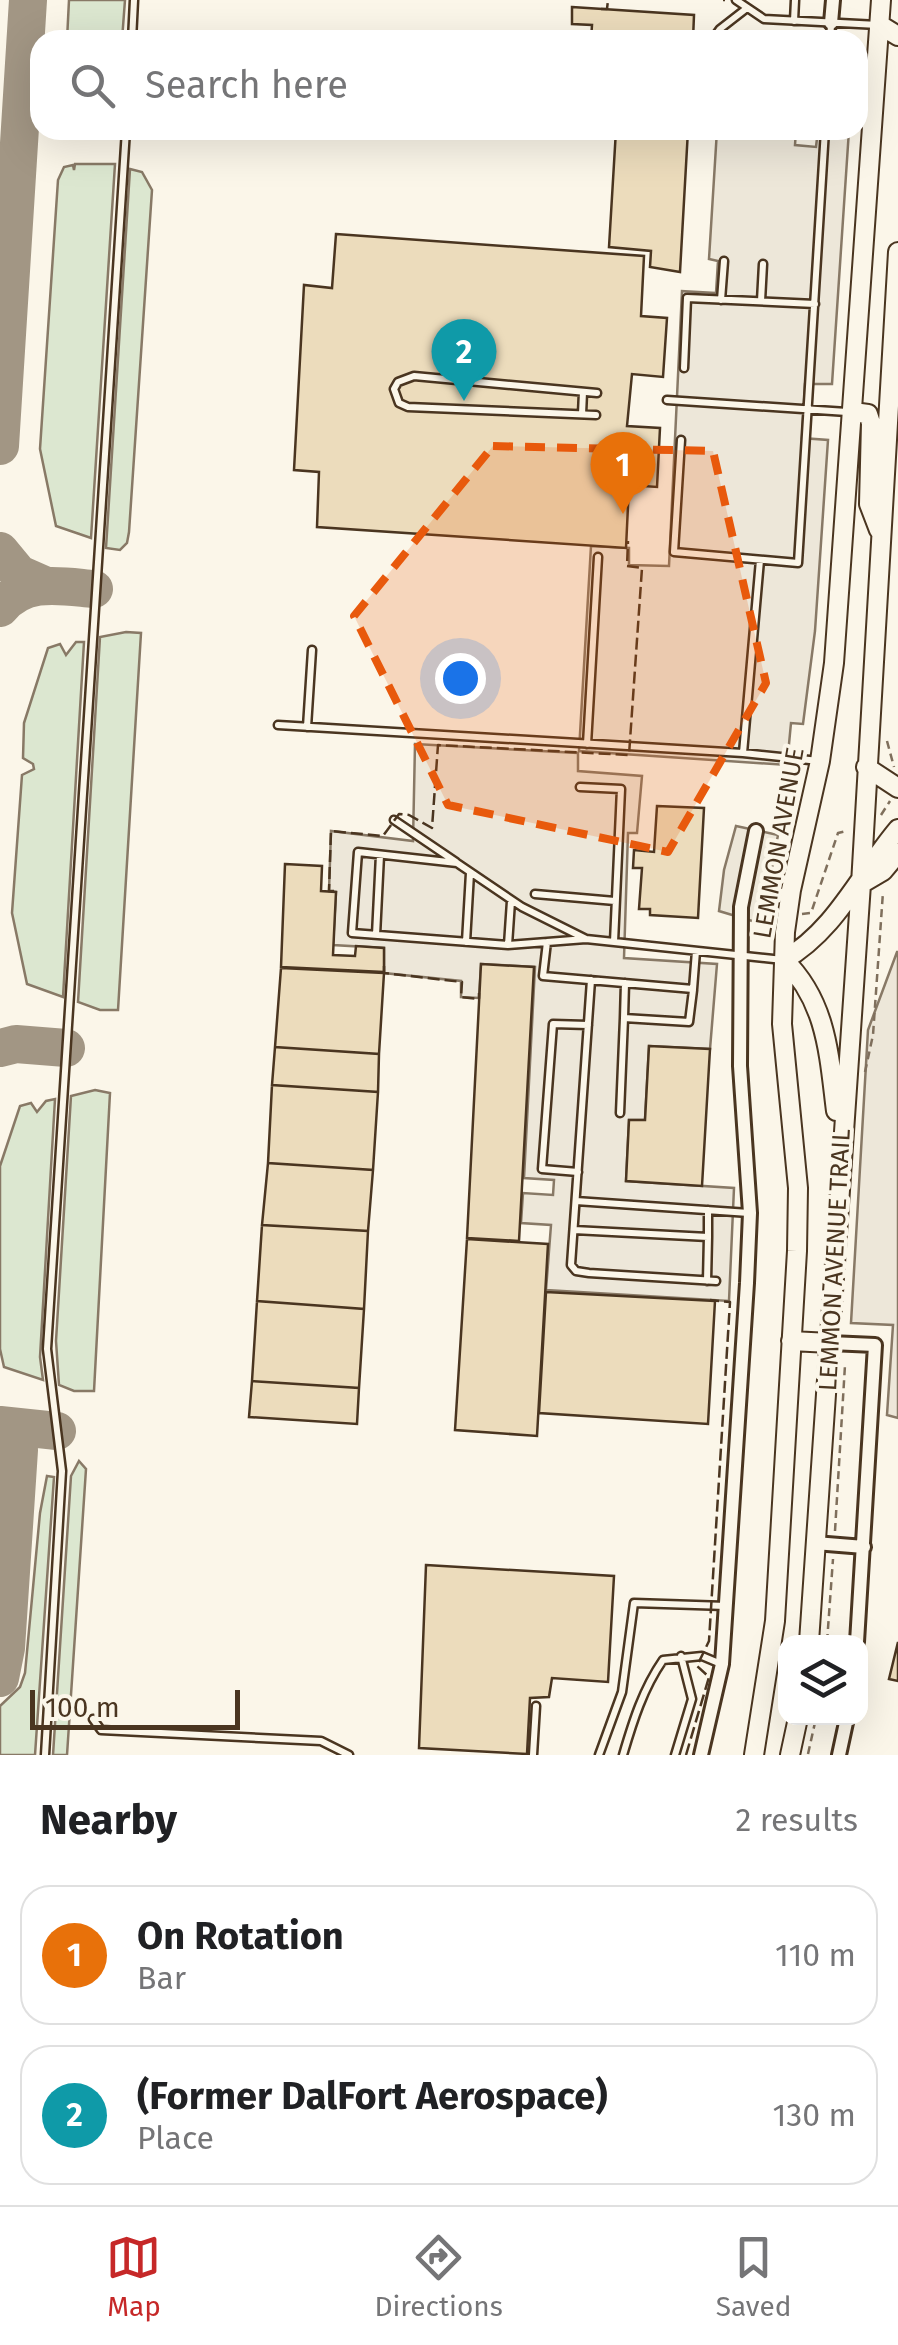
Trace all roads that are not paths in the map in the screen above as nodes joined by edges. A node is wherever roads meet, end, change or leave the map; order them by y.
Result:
1 (134, 0) edge
2 (736, 0) edge
3 (795, 0) edge
4 (833, 0) edge
5 (881, 0) edge
6 (747, 8) junction
7 (794, 21) junction
8 (889, 22) edge
9 (831, 23) junction
10 (132, 30) edge
11 (719, 30) edge
12 (831, 30) edge
13 (898, 36) edge
14 (125, 140) edge
15 (824, 140) edge
16 (898, 252) edge
17 (724, 261) dead end
18 (764, 264) dead end
19 (721, 300) junction
20 (762, 301) junction
21 (815, 304) junction
22 (856, 356) junction
23 (896, 356) edge
24 (684, 368) dead end
25 (584, 392) junction
26 (597, 393) dead end
27 (667, 400) dead end
28 (810, 410) junction
29 (854, 412) junction
30 (582, 414) junction
31 (596, 415) dead end
32 (681, 440) dead end
33 (881, 535) junction
34 (598, 557) dead end
35 (760, 560) junction
36 (312, 650) dead end
37 (278, 726) dead end
38 (307, 727) junction
39 (587, 744) junction
40 (744, 753) junction
41 (820, 761) junction
42 (866, 766) junction
43 (580, 787) dead end
44 (895, 793) edge
45 (394, 820) dead end
46 (898, 829) edge
47 (756, 831) dead end
48 (898, 853) edge
49 (380, 855) junction
50 (457, 863) junction
51 (470, 872) junction
52 (861, 884) junction
53 (535, 894) dead end
54 (511, 900) junction
55 (615, 900) junction
56 (376, 935) junction
57 (586, 939) junction
58 (466, 942) junction
59 (548, 942) junction
60 (614, 942) junction
61 (508, 945) junction
62 (696, 951) junction
63 (741, 955) junction
64 (784, 960) junction
65 (591, 980) junction
66 (626, 983) junction
67 (693, 990) junction
68 (624, 1018) junction
69 (588, 1025) junction
70 (620, 1113) dead end
71 (840, 1152) junction
72 (578, 1172) junction
73 (576, 1201) junction
74 (708, 1210) junction
75 (750, 1213) junction
76 (574, 1230) junction
77 (708, 1237) junction
78 (707, 1280) junction
79 (716, 1281) dead end
80 (792, 1341) junction
81 (838, 1344) junction
82 (825, 1544) junction
83 (864, 1547) junction
84 (727, 1606) junction
85 (810, 1635) edge
86 (858, 1635) edge
87 (682, 1656) junction
88 (722, 1664) junction
89 (536, 1706) dead end
90 (93, 1719) dead end
91 (796, 1725) edge
92 (845, 1725) edge
93 (45, 1755) edge
94 (349, 1755) edge
95 (533, 1755) edge
96 (599, 1755) edge
97 (623, 1755) edge
98 (675, 1755) edge
99 (702, 1755) edge
100 (754, 1755) edge
101 (790, 1755) edge
102 (839, 1755) edge

1 - 10 lane
2 - 6 lane
3 - 7 lane
4 - 9 street
5 - 8 main road, LEMMON AVENUE
6 - 7 lane
6 - 11 lane
7 - 9 lane
8 - 9 lane
8 - 13 main road
8 - 22 main road, LEMMON AVENUE
9 - 12 lane
14 - 93 lane
15 - 21 lane
16 - 23 main road
17 - 19 lane
18 - 20 lane
19 - 20 lane
19 - 24 lane
20 - 21 lane
21 - 28 lane
22 - 23 main road
22 - 29 main road, LEMMON AVENUE
23 - 33 main road
25 - 26 lane
25 - 30 lane
25 - 30 lane
27 - 28 lane
28 - 29 lane
28 - 35 lane
29 - 33 main road
29 - 41 main road, LEMMON AVENUE
30 - 31 lane
32 - 35 lane
33 - 42 main road
34 - 39 lane
35 - 40 lane
36 - 38 lane
37 - 38 lane
38 - 39 lane
39 - 40 lane
40 - 41 lane
41 - 64 main road, LEMMON AVENUE
42 - 44 main road
42 - 52 main road
43 - 55 lane
45 - 50 lane
46 - 52 main road
47 - 63 street, LEMMON AVENUE
48 - 52 main road
49 - 50 lane
49 - 56 lane
49 - 56 lane
50 - 51 lane
51 - 54 lane
51 - 58 lane
52 - 64 main road
52 - 71 main road
53 - 55 lane
54 - 57 lane
54 - 61 lane
55 - 60 lane
56 - 58 lane
57 - 59 lane
57 - 60 lane
58 - 61 lane
59 - 61 lane
59 - 65 lane
60 - 62 lane
62 - 63 lane
62 - 67 lane
63 - 64 lane
63 - 75 street, LEMMON AVENUE
64 - 71 main road
64 - 80 main road, LEMMON AVENUE
65 - 66 lane
65 - 69 lane
66 - 67 lane
66 - 68 lane
67 - 68 lane
68 - 70 lane
69 - 72 lane
69 - 72 lane
71 - 81 main road
72 - 73 lane
73 - 74 lane
73 - 76 lane
74 - 75 lane
74 - 77 lane
75 - 84 street, LEMMON AVENUE
76 - 77 lane
76 - 78 lane
77 - 78 lane
78 - 79 lane
80 - 81 main road
80 - 100 main road, LEMMON AVENUE
81 - 82 main road
81 - 83 street
82 - 83 street
82 - 85 main road
83 - 86 street
84 - 88 street, LEMMON AVENUE
84 - 96 lane
87 - 88 lane
87 - 97 lane
87 - 98 lane
88 - 99 street, LEMMON AVENUE
89 - 95 lane
90 - 94 lane
91 - 101 main road
92 - 102 street

